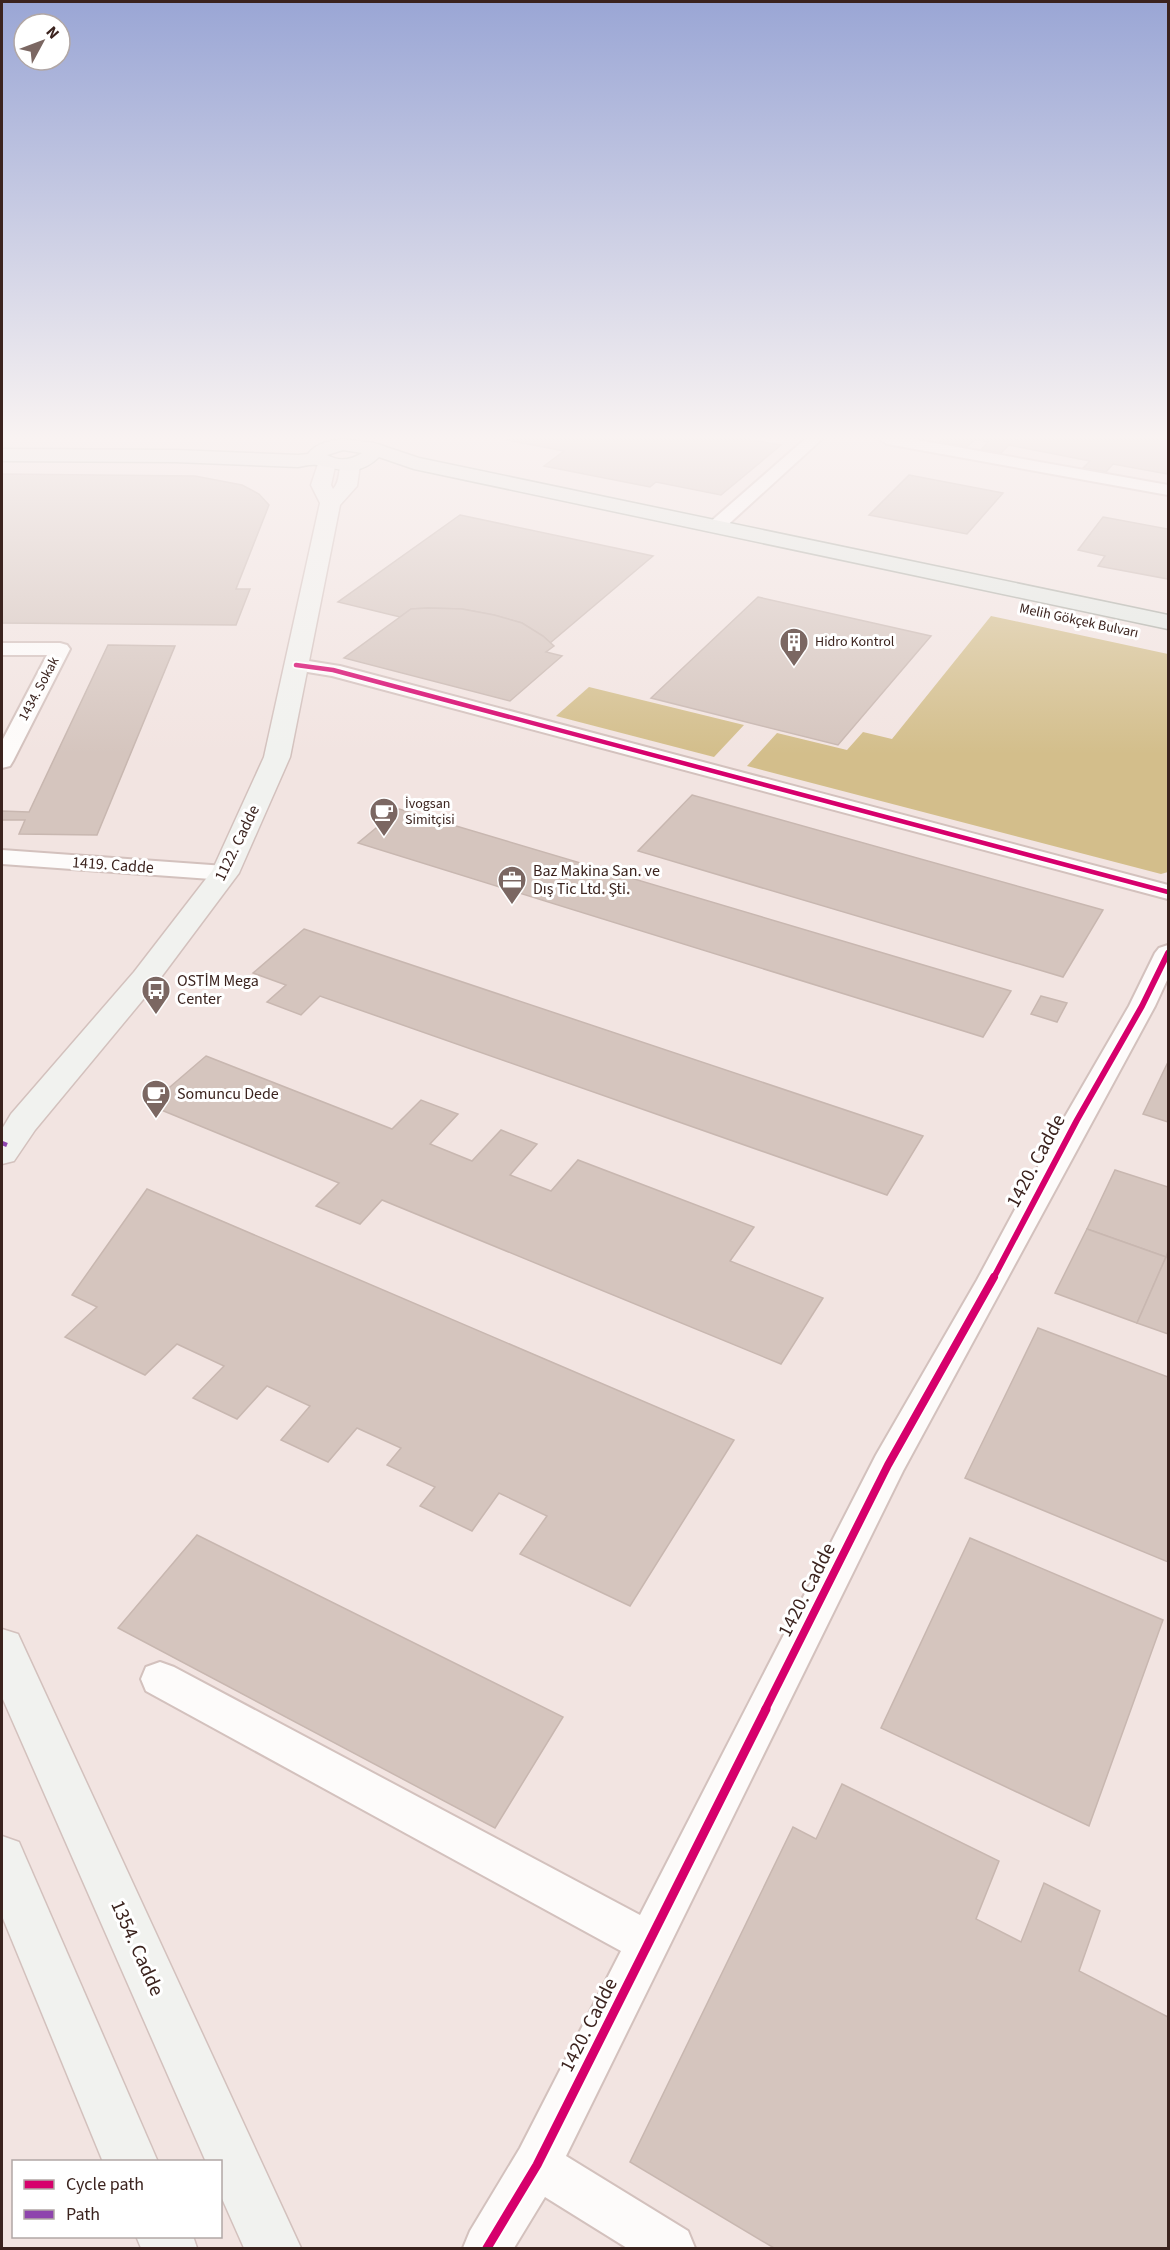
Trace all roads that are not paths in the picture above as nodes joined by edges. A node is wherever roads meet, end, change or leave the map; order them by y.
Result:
1 (321, 544) edge
2 (706, 544) edge
3 (796, 544) edge
4 (1168, 622) edge
5 (1168, 640) edge
6 (2, 649) edge
7 (296, 665) junction
8 (2, 761) edge
9 (2, 857) edge
10 (225, 873) junction
11 (1168, 892) edge
12 (1168, 953) edge
13 (2, 1153) edge
14 (2, 1648) edge
15 (160, 1679) dead end
16 (5, 1883) edge
17 (649, 1943) junction
18 (130, 2160) edge
19 (537, 2165) junction
20 (273, 2248) edge
21 (487, 2248) edge
22 (671, 2248) edge

1 - 7 main road, 1122. Cadde
2 - 5 main road, Melih Gökçek Bulvarı
3 - 4 main road, Melih Gökçek Bulvarı
6 - 8 street, 1434. Sokak
7 - 10 main road, 1122. Cadde
7 - 11 street
9 - 10 street, 1419. Cadde
10 - 13 main road, 1122. Cadde
12 - 17 street, 1420. Cadde
14 - 20 main road, 1354. Cadde
15 - 17 street
16 - 18 main road
17 - 19 street, 1420. Cadde
19 - 21 street, 1420. Cadde
19 - 22 street

